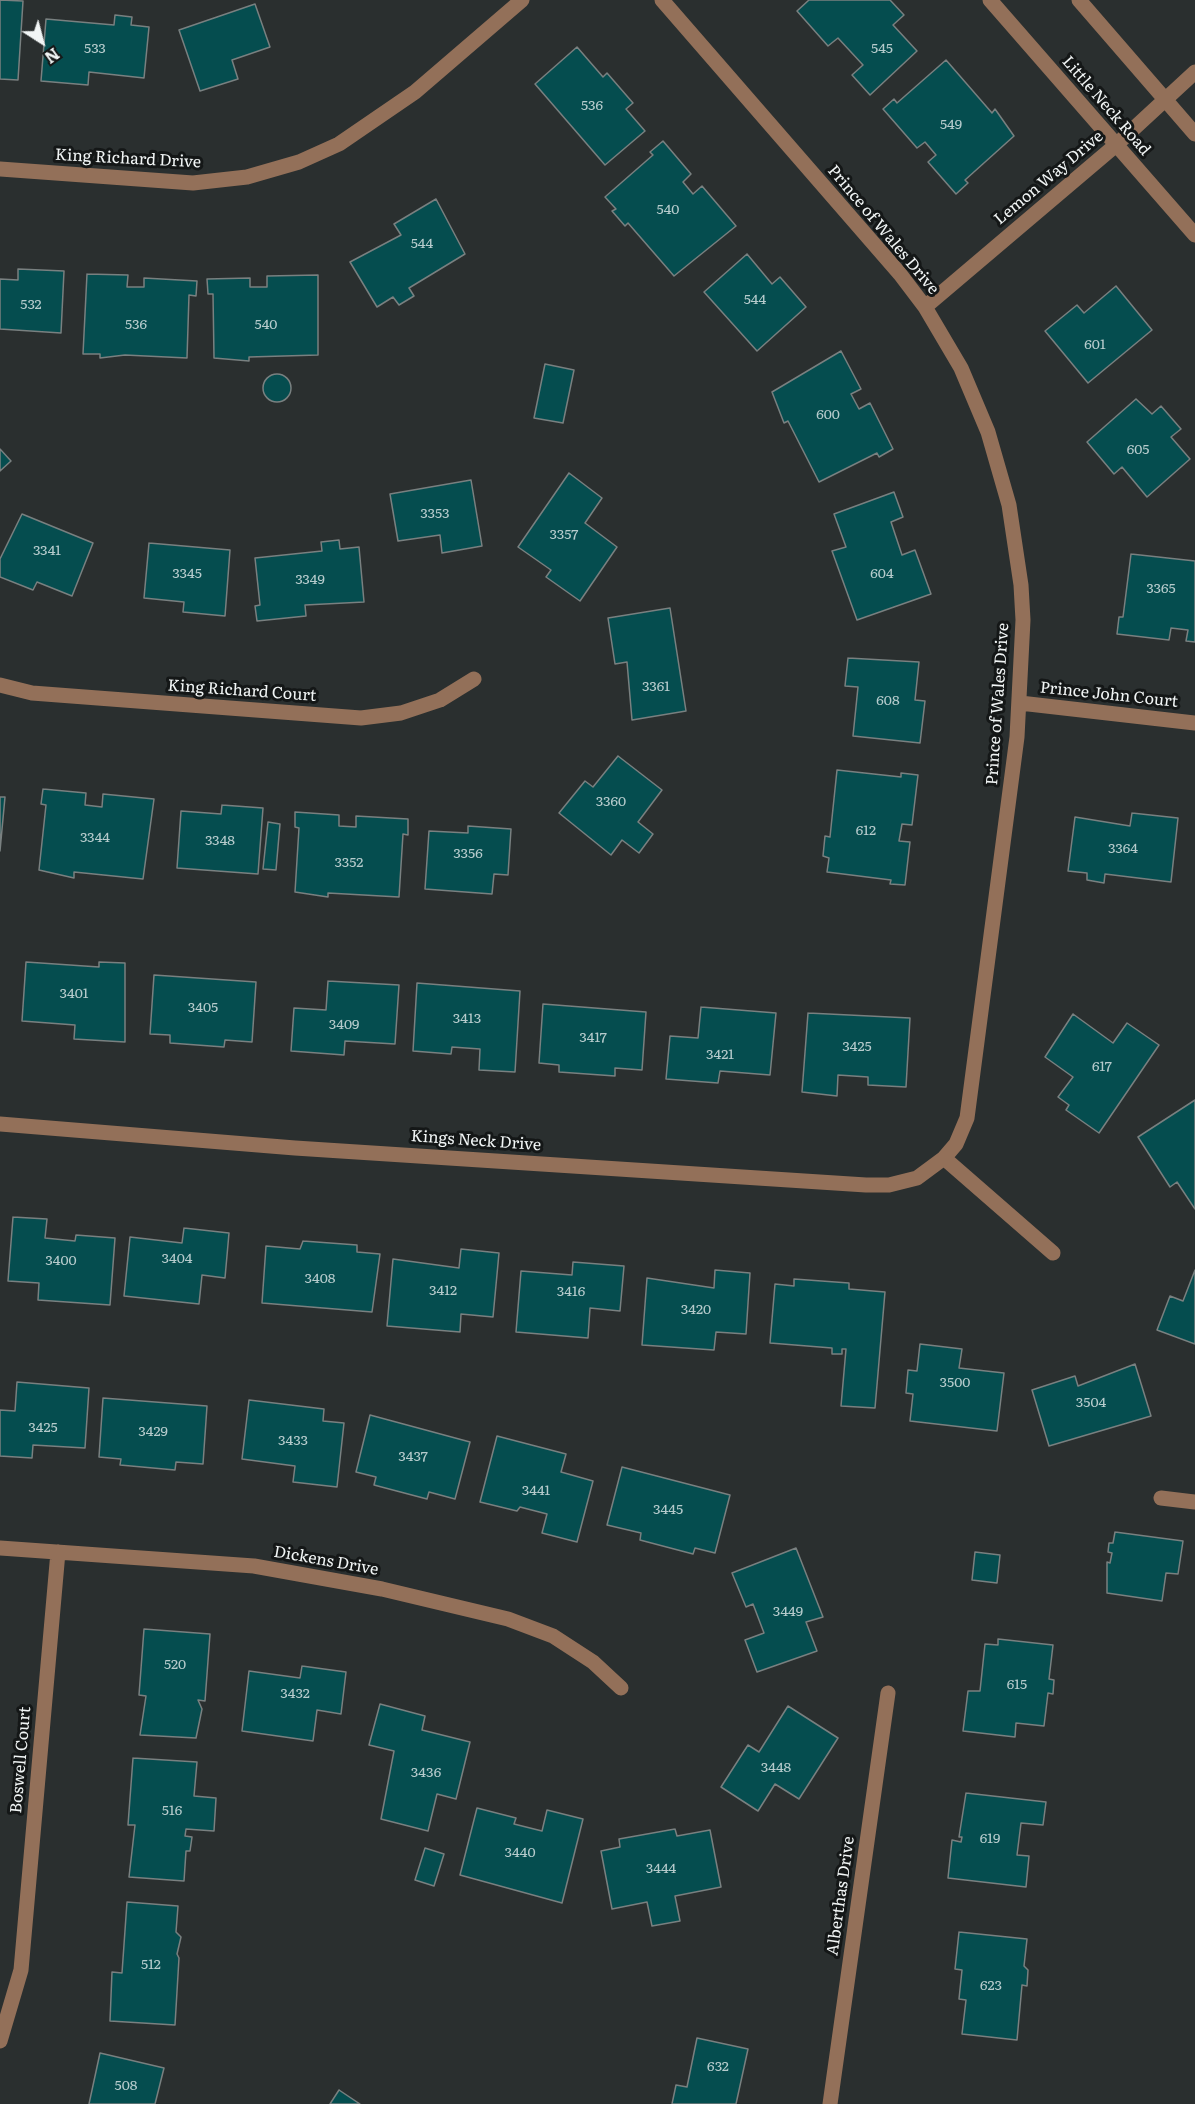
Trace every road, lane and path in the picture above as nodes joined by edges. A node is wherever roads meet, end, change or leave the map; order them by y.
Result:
1 (522, 0) edge
2 (662, 0) edge
3 (990, 0) edge
4 (1079, 0) edge
5 (1195, 72) edge
6 (1165, 100) junction
7 (1195, 134) edge
8 (1116, 145) junction
9 (0, 169) edge
10 (1195, 235) edge
11 (925, 308) junction
12 (474, 679) dead end
13 (0, 685) edge
14 (1020, 703) junction
15 (1195, 723) edge
16 (0, 1124) edge
17 (944, 1158) junction
18 (1053, 1253) dead end
19 (1161, 1498) dead end
20 (1195, 1502) edge
21 (0, 1548) edge
22 (58, 1552) junction
23 (621, 1688) dead end
24 (888, 1693) dead end
25 (0, 2041) edge
26 (830, 2104) edge

1 - 9 street, King Richard Drive
2 - 11 street, Prince of Wales Drive
3 - 8 street, Little Neck Road
4 - 6 street
5 - 6 street, Lemon Way Drive
6 - 7 street
6 - 8 street, Lemon Way Drive
8 - 10 street, Little Neck Road
8 - 11 street, Lemon Way Drive
11 - 14 street, Prince of Wales Drive
12 - 13 street, King Richard Court
14 - 15 street, Prince John Court
14 - 17 street, Prince of Wales Drive
16 - 17 street, Kings Neck Drive
17 - 18 street
19 - 20 street
21 - 22 street, Dickens Drive
22 - 23 street, Dickens Drive
22 - 25 street, Boswell Court
24 - 26 street, Alberthas Drive

